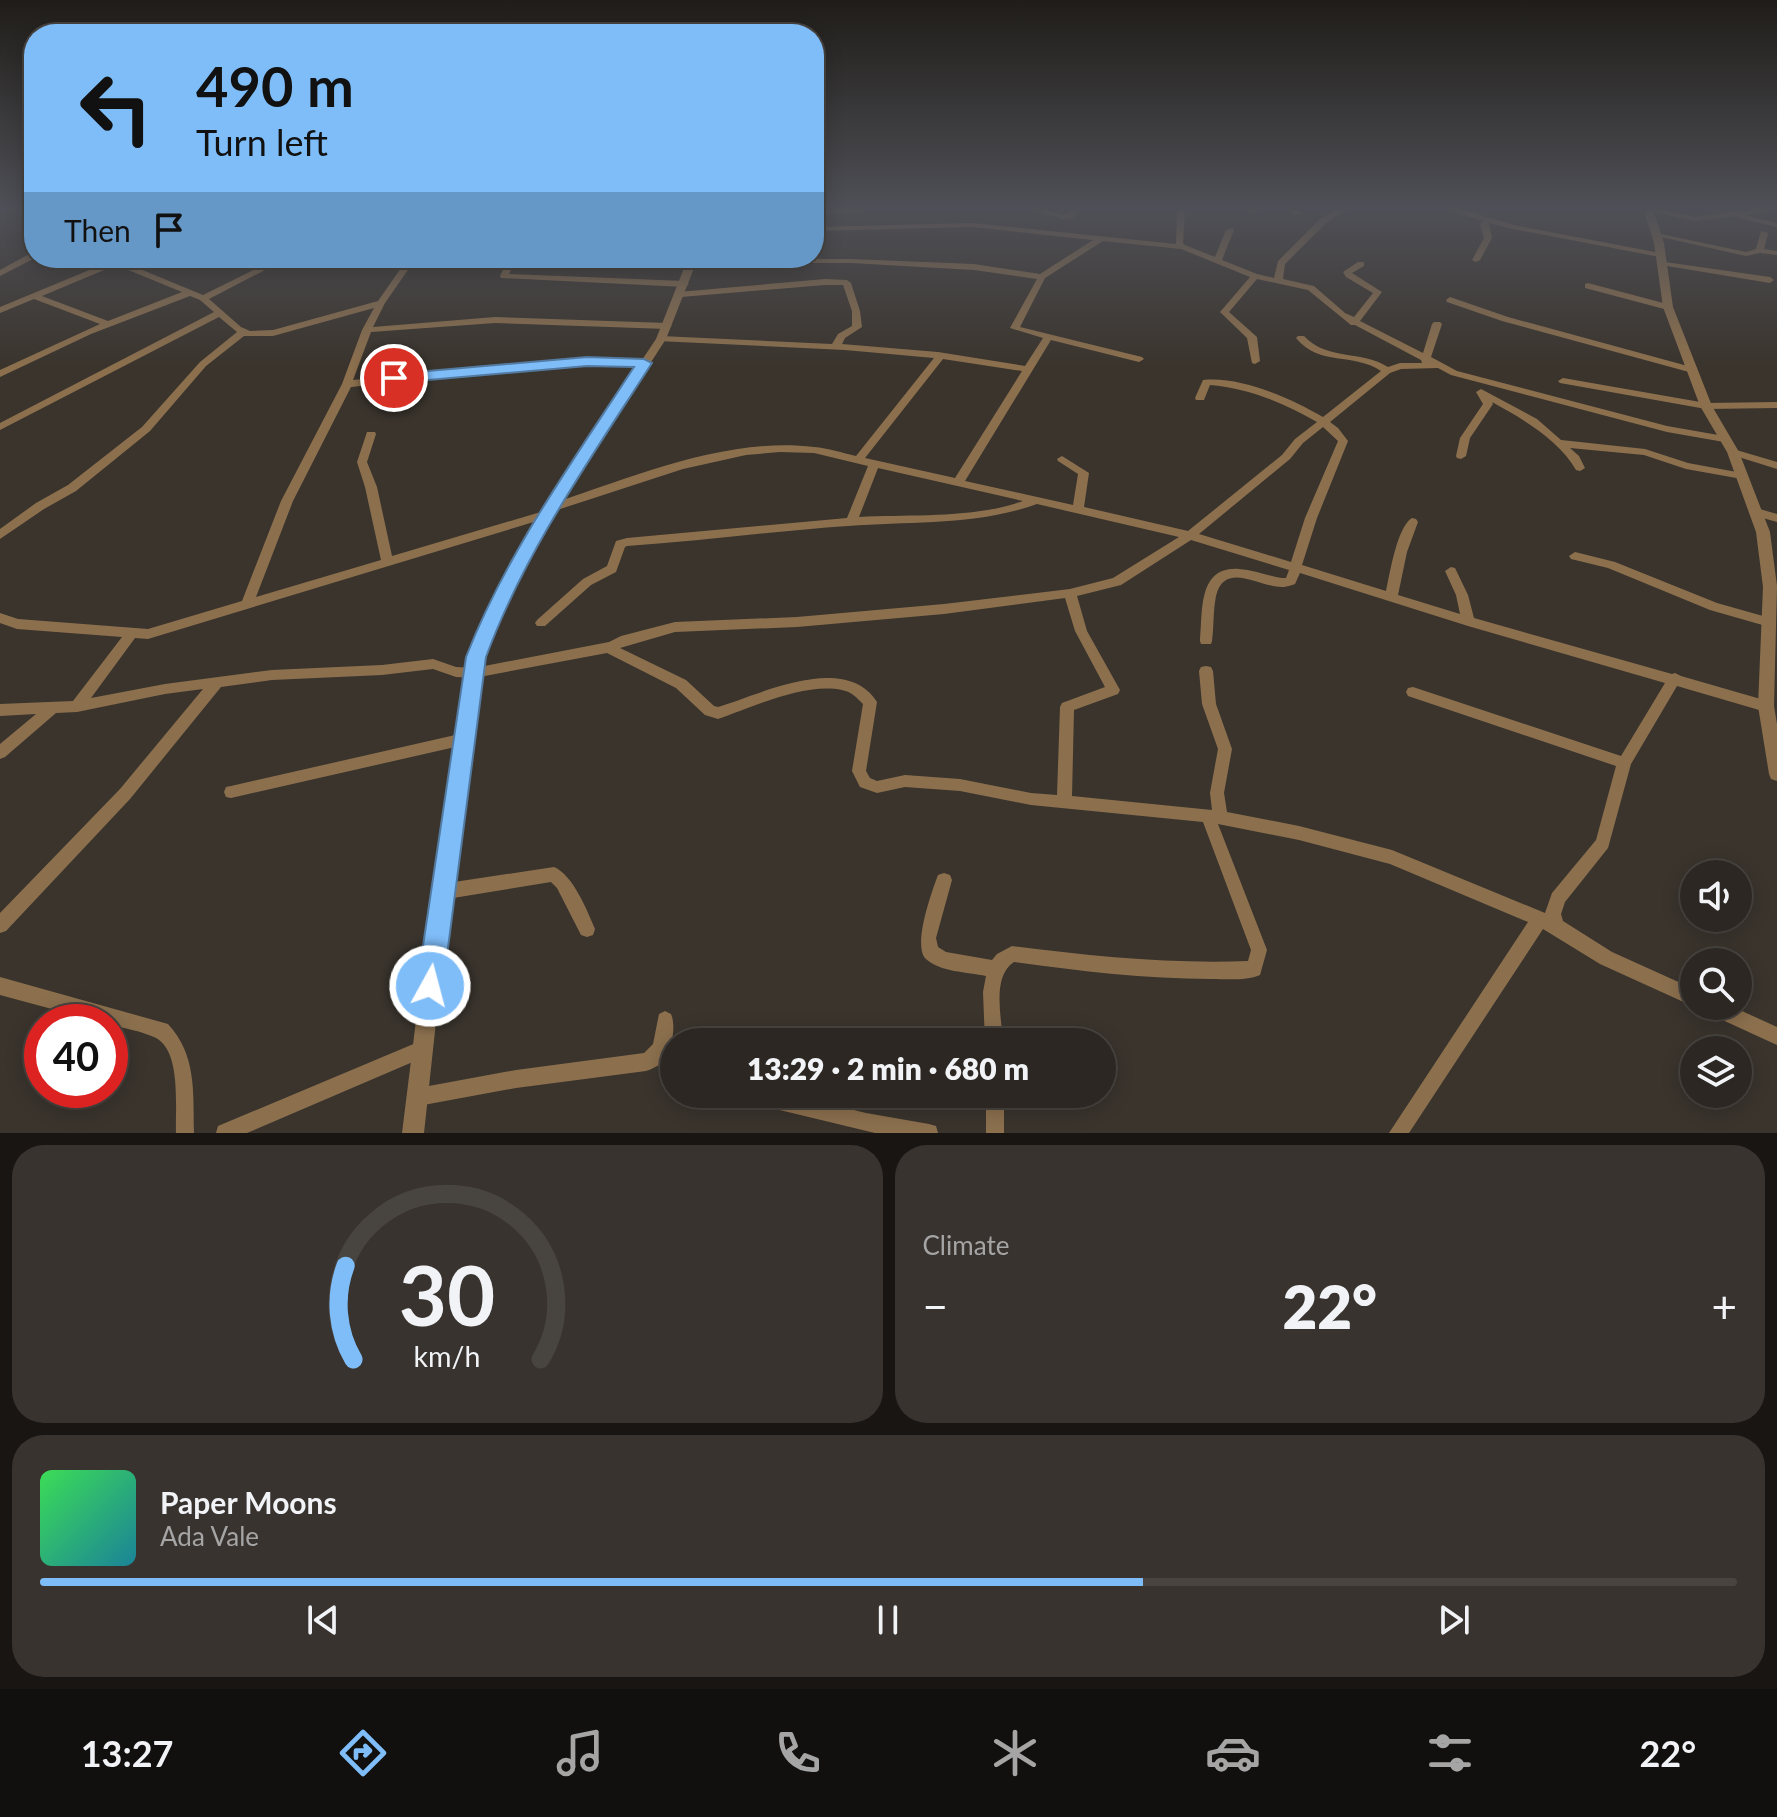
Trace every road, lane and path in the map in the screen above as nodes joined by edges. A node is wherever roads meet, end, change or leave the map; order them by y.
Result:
1 (24, 260) edge
2 (1068, 260) edge
3 (1214, 260) edge
4 (1284, 260) edge
5 (1661, 260) edge
6 (1698, 260) edge
7 (824, 261) edge
8 (1217, 261) joint
9 (1361, 264) dead end
10 (102, 268) edge
11 (135, 268) edge
12 (264, 268) edge
13 (405, 268) edge
14 (507, 268) edge
15 (690, 268) edge
16 (0, 273) edge
17 (1255, 276) junction
18 (1042, 277) junction
19 (1770, 280) dead end
20 (1278, 281) junction
21 (1588, 286) dead end
22 (683, 289) junction
23 (191, 292) junction
24 (35, 296) junction
25 (203, 298) junction
26 (1450, 300) dead end
27 (381, 303) junction
28 (1668, 307) junction
29 (0, 310) edge
30 (219, 313) junction
31 (1354, 323) junction
32 (108, 324) junction
33 (1437, 324) dead end
34 (367, 330) junction
35 (243, 332) junction
36 (664, 332) junction
37 (1047, 338) junction
38 (1301, 338) dead end
39 (836, 346) junction
40 (940, 357) junction
41 (1139, 359) dead end
42 (1255, 361) dead end
43 (644, 363) junction
44 (1430, 363) junction
45 (1029, 369) junction
46 (1692, 370) junction
47 (1387, 371) junction
48 (1454, 373) junction
49 (0, 374) edge
50 (1563, 381) dead end
51 (347, 384) junction
52 (1481, 392) junction
53 (1200, 398) dead end
54 (1777, 405) edge
55 (1706, 406) junction
56 (1325, 420) junction
57 (0, 427) edge
58 (371, 434) dead end
59 (1724, 439) junction
60 (1556, 443) junction
61 (1733, 452) junction
62 (1461, 456) dead end
63 (859, 459) junction
64 (1062, 459) dead end
65 (874, 463) junction
66 (1777, 466) edge
67 (1580, 468) dead end
68 (1742, 476) junction
69 (959, 481) junction
70 (1037, 500) junction
71 (1078, 508) junction
72 (548, 512) junction
73 (1756, 512) junction
74 (1777, 518) edge
75 (852, 521) junction
76 (1412, 522) dead end
77 (0, 535) edge
78 (1190, 535) junction
79 (1575, 556) dead end
80 (387, 562) junction
81 (1297, 567) junction
82 (1451, 571) dead end
83 (1070, 593) junction
84 (1391, 597) junction
85 (247, 604) junction
86 (0, 618) edge
87 (1468, 621) junction
88 (1766, 621) junction
89 (541, 623) dead end
90 (131, 634) junction
91 (1206, 641) dead end
92 (1772, 642) edge
93 (611, 647) junction
94 (1206, 671) dead end
95 (474, 673) junction
96 (1675, 678) junction
97 (217, 682) junction
98 (1413, 692) dead end
99 (77, 706) junction
100 (1766, 706) junction
101 (53, 708) junction
102 (0, 710) edge
103 (464, 739) junction
104 (0, 753) edge
105 (1624, 763) junction
106 (1777, 774) edge
107 (231, 792) dead end
108 (1064, 802) junction
109 (1214, 817) junction
110 (944, 880) dead end
111 (441, 892) junction
112 (1548, 923) junction
113 (0, 925) edge
114 (587, 929) dead end
115 (995, 969) junction
116 (0, 986) edge
117 (1680, 992) edge
118 (665, 1020) dead end
119 (1742, 1020) edge
120 (994, 1028) edge
121 (1777, 1036) edge
122 (423, 1049) junction
123 (418, 1097) junction
124 (808, 1108) edge
125 (995, 1108) edge
126 (185, 1133) edge
127 (225, 1133) edge
128 (413, 1133) edge
129 (929, 1133) edge
130 (995, 1133) edge
131 (1398, 1133) edge

1 - 16 street
2 - 18 street
3 - 8 street
4 - 20 street
5 - 28 street
6 - 19 street
7 - 18 street
8 - 17 street
9 - 31 street
10 - 24 street
11 - 23 street
12 - 25 street
13 - 27 street
14 - 22 street
15 - 22 street
17 - 20 street
17 - 42 street
18 - 37 street
20 - 31 street
21 - 28 street
22 - 36 street
22 - 39 street
23 - 25 street
23 - 32 street
24 - 29 street
24 - 32 street
25 - 30 street
26 - 46 street
27 - 34 street
27 - 35 street
28 - 46 street
30 - 35 street
30 - 57 street
31 - 44 street
32 - 49 street
33 - 44 street
34 - 36 street
34 - 51 street
35 - 77 street
36 - 39 street
36 - 43 street
37 - 41 street
37 - 45 street
38 - 47 street
39 - 40 street
40 - 45 street
40 - 63 street
43 - 51 street
43 - 72 street
44 - 47 street
44 - 48 street
45 - 69 street
46 - 55 street
47 - 56 street
48 - 52 street
48 - 59 street
50 - 55 street
51 - 85 street
52 - 60 street
52 - 62 street
53 - 56 street
54 - 55 street
55 - 59 street
56 - 78 street
56 - 81 street
58 - 80 street
59 - 61 street
60 - 67 street
60 - 68 street
61 - 66 street
61 - 68 street
63 - 65 street
63 - 72 street
64 - 71 street
65 - 69 street
65 - 75 street
68 - 73 street
69 - 70 street
70 - 71 street
70 - 75 street
71 - 78 street
72 - 80 street
72 - 95 street
73 - 74 street
73 - 88 street
75 - 89 street
76 - 84 street
78 - 81 street
78 - 83 street
79 - 88 street
80 - 85 street
81 - 84 street
81 - 91 street
82 - 87 street
83 - 93 street
83 - 108 street
84 - 87 street
85 - 90 street
86 - 90 street
87 - 96 street
88 - 92 street
90 - 99 street
92 - 100 street
93 - 95 street
93 - 108 street
94 - 109 street
95 - 97 street
95 - 103 street
96 - 100 street
96 - 105 street
97 - 99 street
97 - 113 street
98 - 105 street
99 - 101 street
100 - 106 street
101 - 102 street
101 - 104 street
103 - 107 street
103 - 111 street
105 - 112 street
108 - 109 street
109 - 112 street
109 - 115 street
110 - 115 street
111 - 114 street
111 - 122 street
112 - 117 street
112 - 131 street
115 - 120 street
116 - 126 street
118 - 123 street
119 - 121 street
122 - 123 street
122 - 127 street
123 - 128 street
124 - 129 street
125 - 130 street

